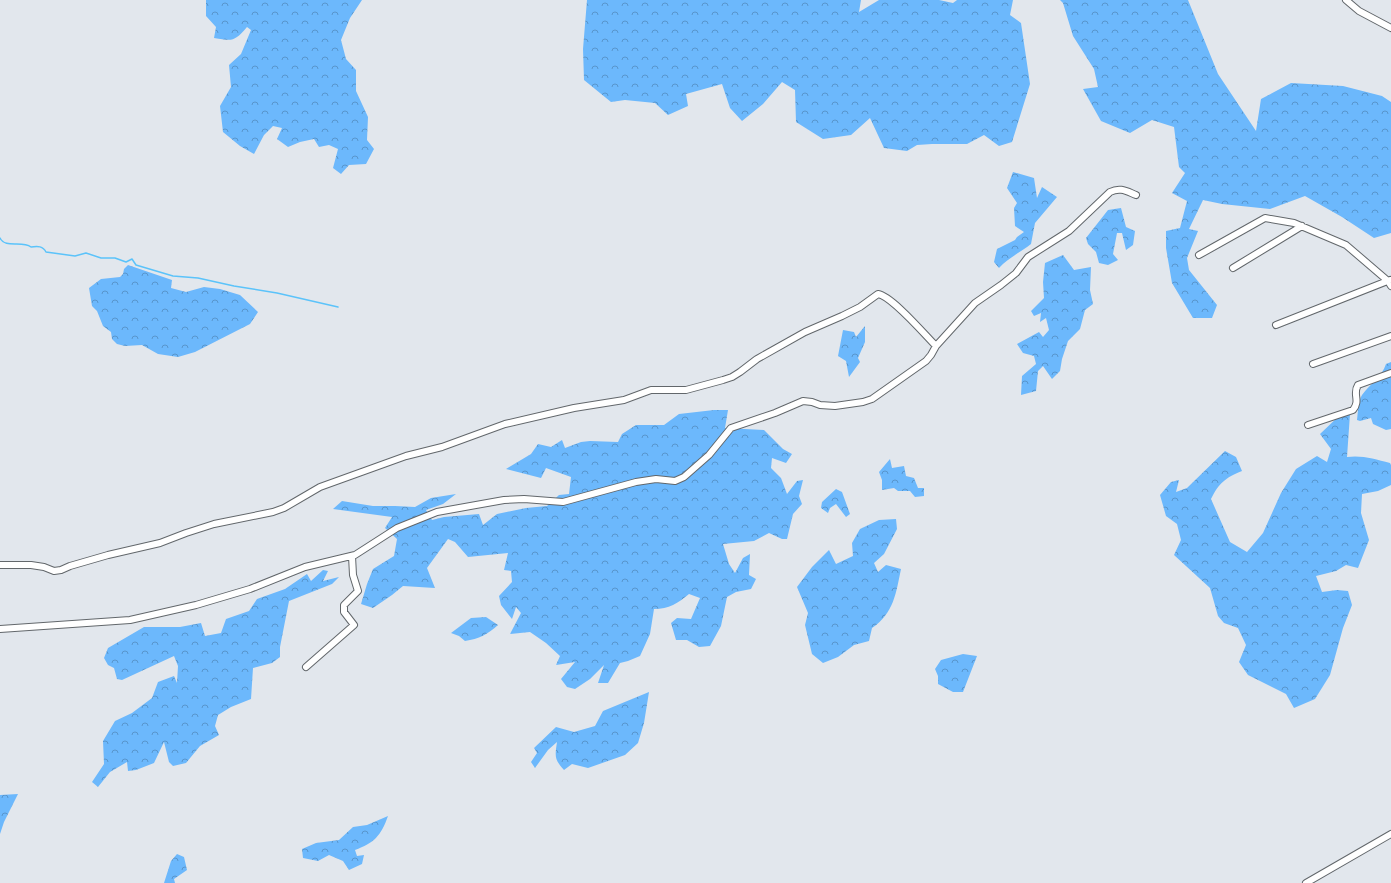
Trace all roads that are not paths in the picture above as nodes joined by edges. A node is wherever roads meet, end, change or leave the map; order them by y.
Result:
1 (1346, 0) edge
2 (1391, 28) edge
3 (1136, 195) dead end
4 (1302, 226) junction
5 (1199, 255) dead end
6 (1234, 268) dead end
7 (1390, 282) edge
8 (1276, 325) dead end
9 (1391, 336) edge
10 (936, 346) junction
11 (1313, 364) dead end
12 (1391, 372) edge
13 (1308, 425) dead end
14 (352, 556) junction
15 (0, 565) edge
16 (0, 629) edge
17 (306, 667) dead end
18 (1391, 834) edge
19 (1306, 883) edge

1 - 2 street
3 - 10 street
4 - 5 street
4 - 6 street
4 - 7 street
7 - 8 street
9 - 11 street
10 - 14 street
10 - 15 street
12 - 13 street
14 - 16 street
14 - 17 street
18 - 19 street

